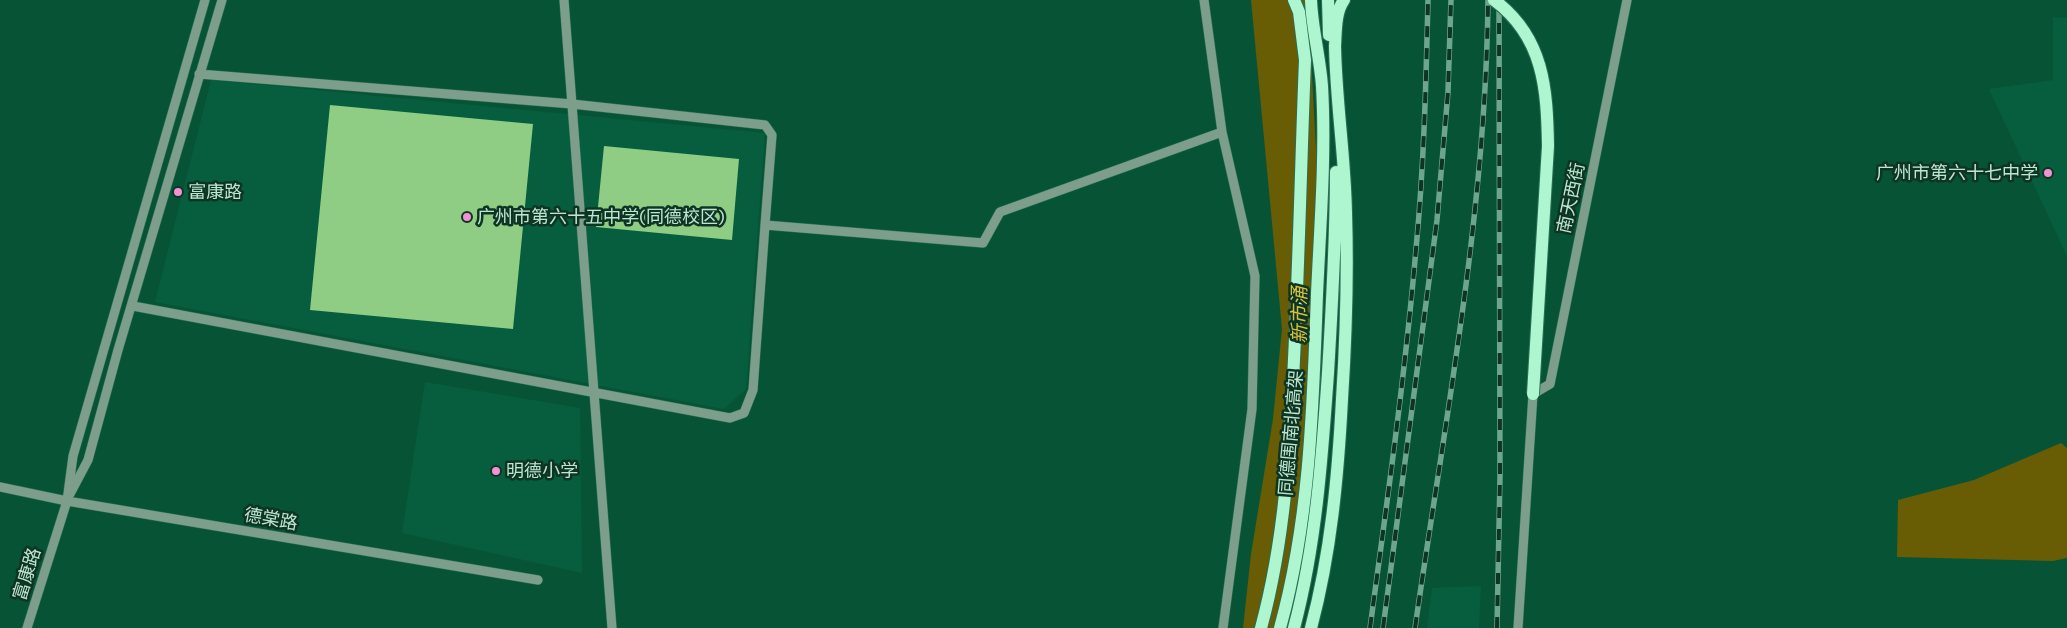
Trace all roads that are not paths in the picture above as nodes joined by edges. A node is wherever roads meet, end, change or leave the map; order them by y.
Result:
1 (205, 0) edge
2 (222, 0) edge
3 (564, 0) edge
4 (1204, 0) edge
5 (1294, 0) edge
6 (1311, 0) edge
7 (1328, 0) edge
8 (1344, 0) edge
9 (1494, 0) edge
10 (1627, 0) edge
11 (199, 74) junction
12 (572, 104) junction
13 (1222, 132) junction
14 (765, 225) junction
15 (133, 306) junction
16 (594, 393) junction
17 (1533, 394) junction
18 (0, 486) edge
19 (67, 501) junction
20 (538, 580) dead end
21 (27, 628) edge
22 (612, 628) edge
23 (1223, 628) edge
24 (1261, 628) edge
25 (1280, 628) edge
26 (1294, 628) edge
27 (1311, 628) edge
28 (1518, 628) edge

1 - 19 street, 富康路
2 - 11 street, 富康路
3 - 12 street
4 - 13 street
5 - 24 main road
6 - 25 main road, 同德围南北高架
7 - 26 main road, 同德围南北高架
8 - 27 main road
9 - 17 main road, bridge
10 - 17 street, 南天西街
11 - 12 street
11 - 15 street, 富康路
12 - 14 street
12 - 16 street
13 - 14 street
13 - 23 street
14 - 16 street
15 - 16 street
15 - 19 street, 富康路
16 - 22 street
17 - 28 street
18 - 19 street, 德棠路
19 - 20 street, 德棠路
19 - 21 street, 富康路

